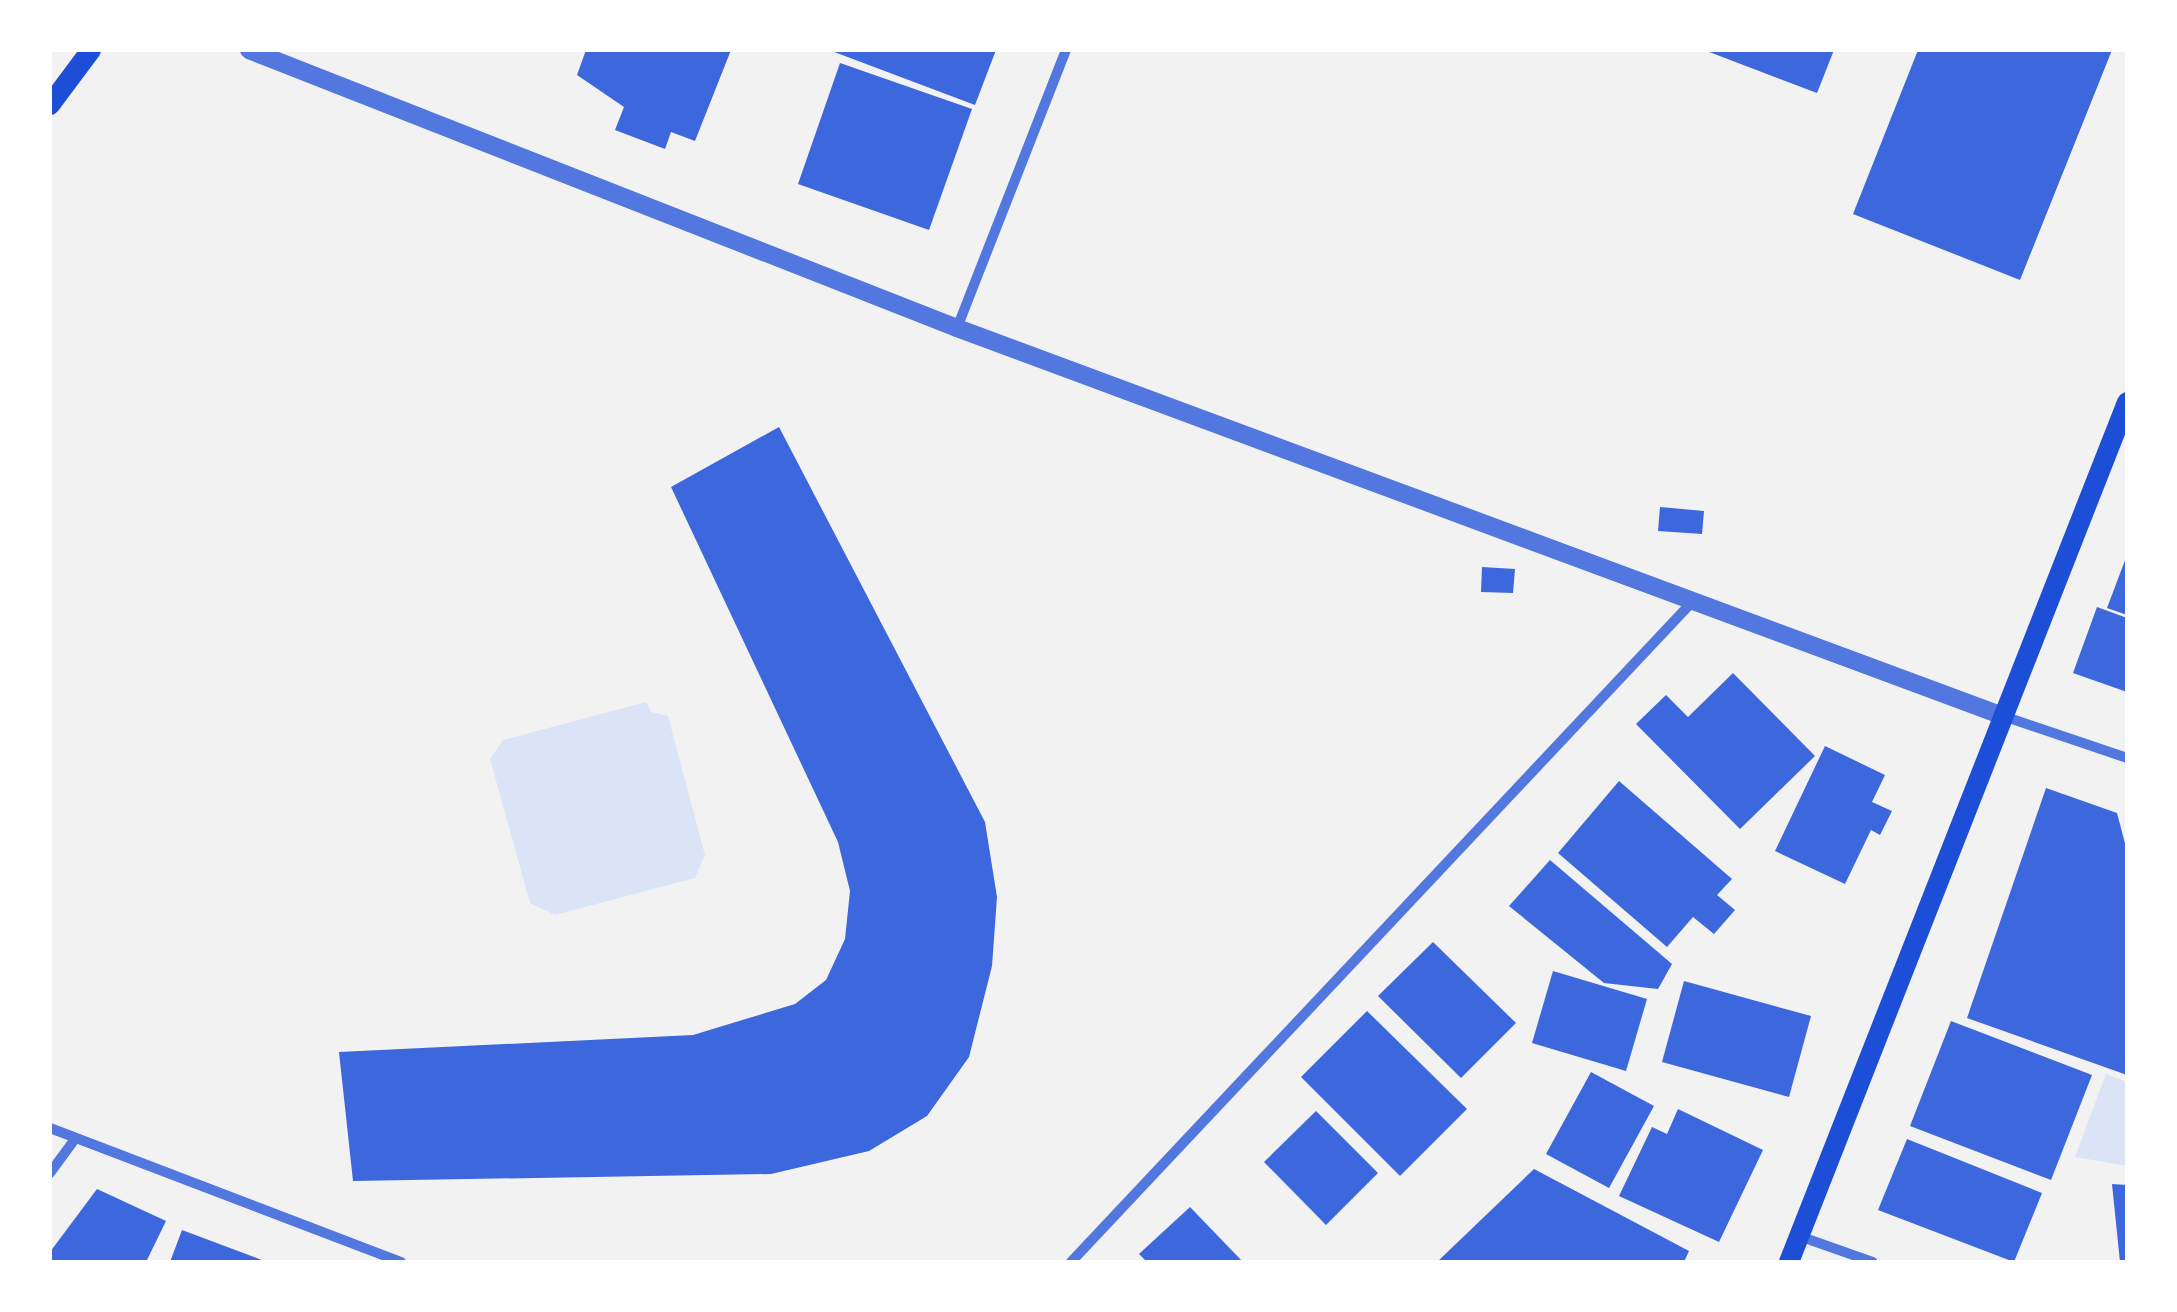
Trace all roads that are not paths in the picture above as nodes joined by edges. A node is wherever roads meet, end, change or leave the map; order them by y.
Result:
1 (91, 50) edge
2 (250, 50) edge
3 (1066, 50) edge
4 (50, 105) edge
5 (957, 328) junction
6 (2127, 402) edge
7 (1694, 601) junction
8 (2006, 716) junction
9 (2127, 758) edge
10 (50, 1128) edge
11 (75, 1139) junction
12 (50, 1173) edge
13 (1800, 1236) junction
14 (400, 1262) edge
15 (1071, 1262) edge
16 (1790, 1262) edge
17 (1873, 1262) edge

1 - 4 main road
2 - 5 street
3 - 5 street
5 - 7 street
6 - 8 main road
7 - 8 street
7 - 15 street
8 - 9 street
8 - 13 main road
10 - 11 street
11 - 12 street
11 - 14 street
13 - 16 main road
13 - 17 street

